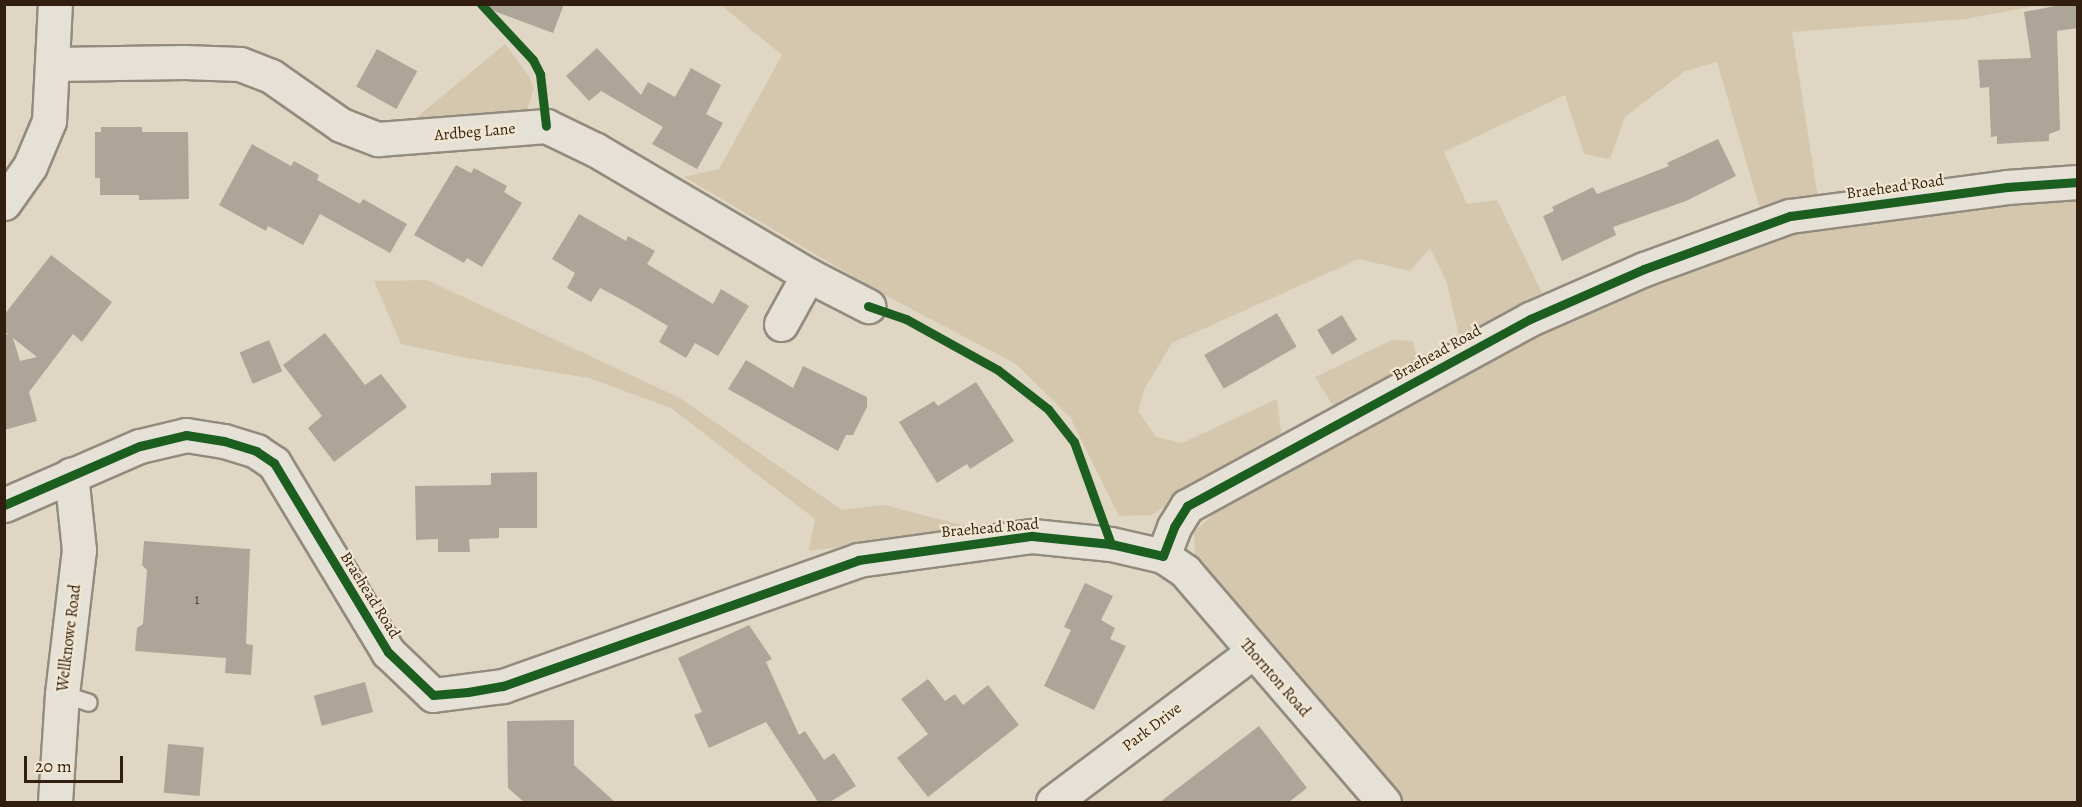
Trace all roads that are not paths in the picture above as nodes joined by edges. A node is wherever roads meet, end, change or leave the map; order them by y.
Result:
1 (55, 4) edge
2 (54, 64) junction
3 (2078, 182) edge
4 (4, 203) edge
5 (808, 275) junction
6 (868, 306) dead end
7 (781, 324) dead end
8 (72, 474) junction
9 (4, 505) edge
10 (1163, 556) junction
11 (1253, 652) junction
12 (54, 802) edge
13 (1053, 802) edge
14 (1384, 802) edge

1 - 2 street
2 - 4 street
2 - 5 street, Ardbeg Lane
3 - 10 street, Braehead Road
5 - 6 street, Ardbeg Lane
5 - 7 street
8 - 9 street, Braehead Road
8 - 10 street, Braehead Road
8 - 12 street, Wellknowe Road
10 - 11 street, Thornton Road
11 - 13 street, Park Drive
11 - 14 street, Thornton Road

